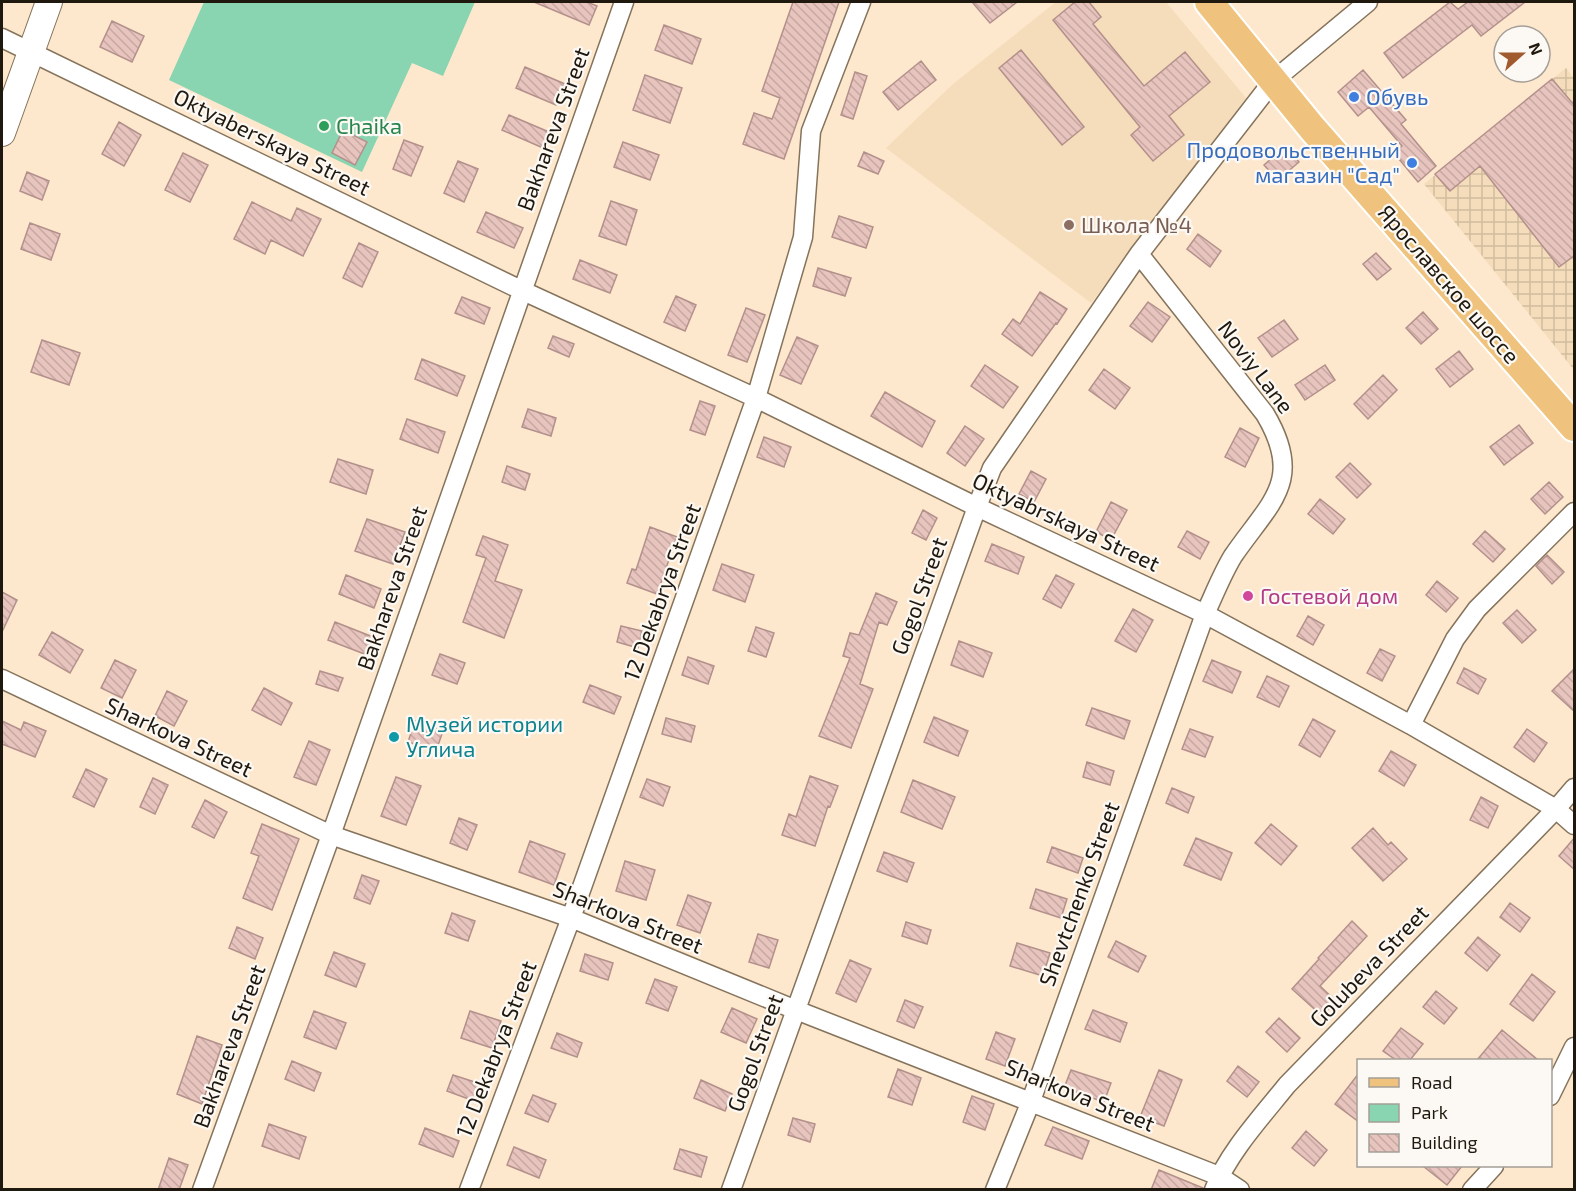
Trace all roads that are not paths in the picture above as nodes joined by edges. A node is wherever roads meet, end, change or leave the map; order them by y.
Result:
1 (49, 2) edge
2 (624, 2) edge
3 (861, 2) edge
4 (1209, 2) edge
5 (1368, 2) edge
6 (2, 38) edge
7 (31, 52) junction
8 (1273, 81) junction
9 (2, 134) edge
10 (1139, 254) junction
11 (521, 290) junction
12 (756, 398) junction
13 (1575, 427) edge
14 (976, 507) junction
15 (1575, 512) edge
16 (1205, 614) junction
17 (2, 680) edge
18 (1411, 725) junction
19 (1575, 788) edge
20 (1556, 809) junction
21 (1575, 825) edge
22 (331, 835) junction
23 (571, 918) junction
24 (796, 1010) junction
25 (1575, 1047) edge
26 (1552, 1094) edge
27 (1031, 1101) junction
28 (1493, 1167) edge
29 (1216, 1183) edge
30 (202, 1190) edge
31 (469, 1190) edge
32 (731, 1190) edge
33 (995, 1190) edge
34 (1240, 1190) edge
35 (1472, 1190) edge

1 - 7 main road
2 - 11 street, Bakhareva Street
3 - 12 street, 12 Dekabrya Street
4 - 8 main road, Ярославское шоссе
5 - 8 street, Gogol Street
6 - 7 street, Oktyaberskaya Street
7 - 9 main road
7 - 11 street, Oktyaberskaya Street
8 - 10 street, Gogol Street
8 - 13 main road, Ярославское шоссе
10 - 14 street, Gogol Street
10 - 16 street, Noviy Lane
11 - 12 street, Oktyabrskaya Street
11 - 22 street, Bakhareva Street
12 - 14 street, Oktyabrskaya Street
12 - 23 street, 12 Dekabrya Street
14 - 16 street, Oktyabrskaya Street
14 - 24 street, Gogol Street
15 - 18 street
16 - 18 street, Oktyabrskaya Street
16 - 27 street, Shevtchenko Street
17 - 22 street, Sharkova Street
18 - 20 street, Oktyabrskaya Street
19 - 20 street, Golubeva Street
20 - 21 street, Oktyabrskaya Street
20 - 29 street, Golubeva Street
22 - 23 street, Sharkova Street
22 - 30 street, Bakhareva Street
23 - 24 street, Sharkova Street
23 - 31 street, 12 Dekabrya Street
24 - 27 street, Sharkova Street
24 - 32 street, Gogol Street
25 - 26 street
27 - 29 street, Sharkova Street
27 - 33 street, Shevtchenko Street
28 - 35 street
29 - 34 street, Sharkova Street

